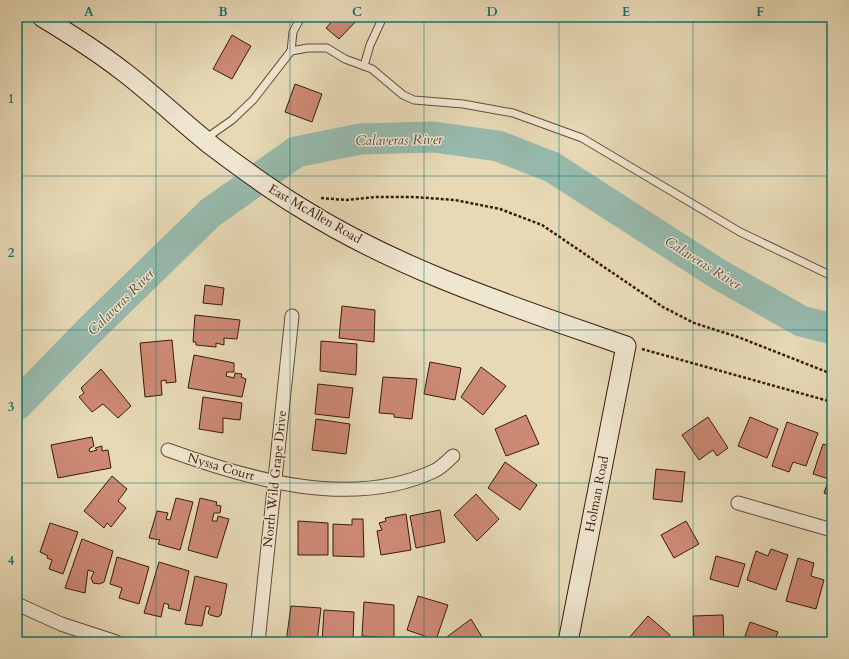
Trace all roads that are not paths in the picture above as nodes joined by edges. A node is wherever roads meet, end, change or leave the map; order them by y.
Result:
1 (42, 17) edge
2 (301, 17) edge
3 (383, 17) edge
4 (291, 51) junction
5 (364, 66) junction
6 (205, 139) junction
7 (832, 276) edge
8 (292, 316) dead end
9 (626, 346) joint
10 (168, 450) dead end
11 (453, 456) dead end
12 (275, 482) junction
13 (738, 503) dead end
14 (832, 530) edge
15 (17, 604) edge
16 (116, 642) edge
17 (258, 642) edge
18 (568, 642) edge

1 - 6 street, East McAllen Road
2 - 4 lane
3 - 5 lane
4 - 5 lane
4 - 6 lane
5 - 7 lane
6 - 9 street, East McAllen Road
8 - 12 street, North Wild Grape Drive
9 - 18 street, Holman Road
10 - 12 street, Nyssa Court
11 - 12 street, Nyssa Court
12 - 17 street, North Wild Grape Drive
13 - 14 street
15 - 16 street

